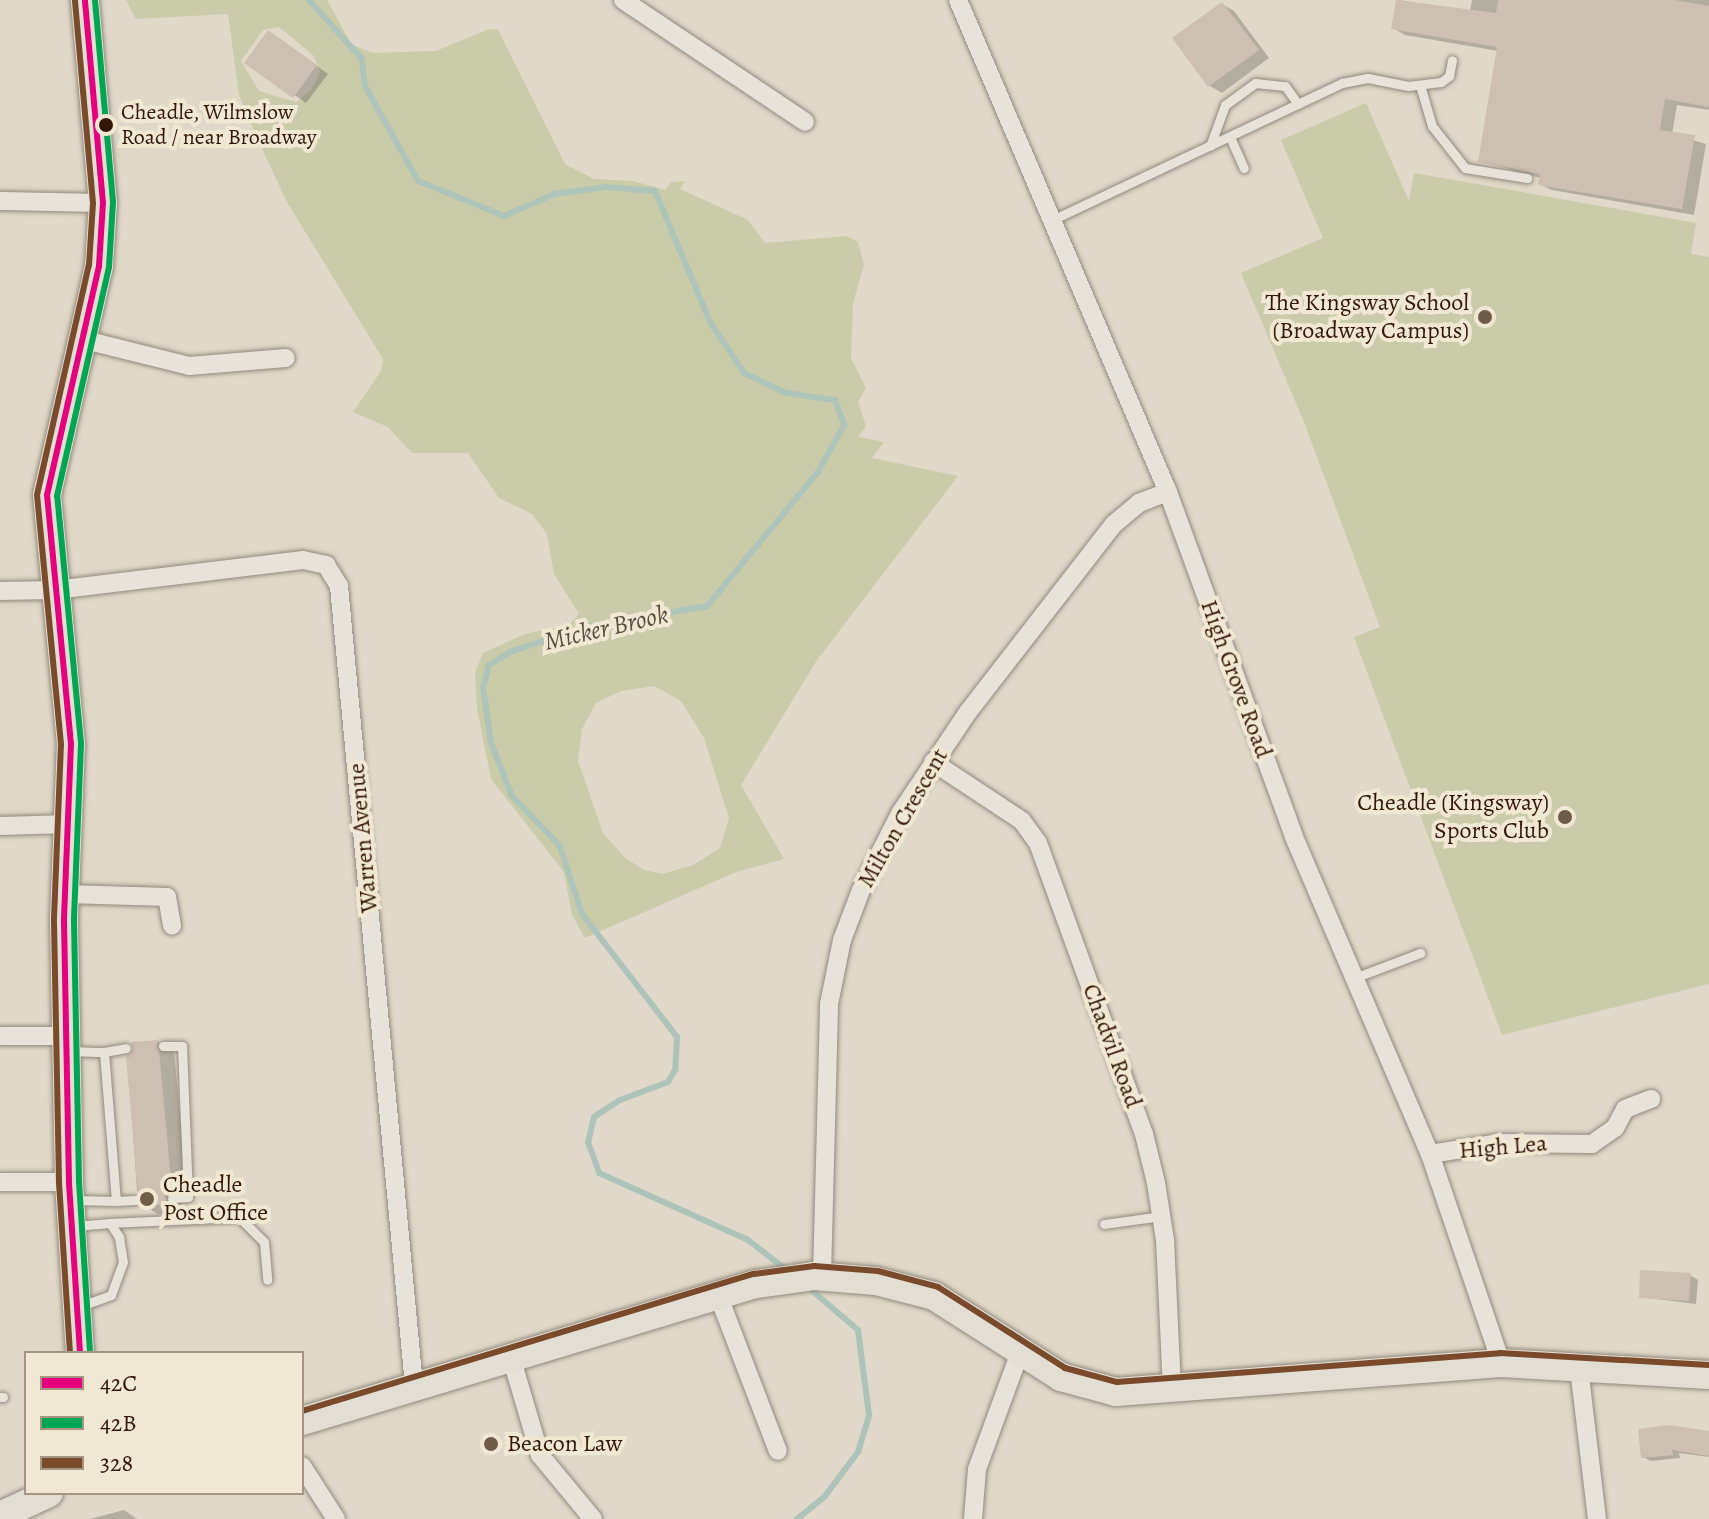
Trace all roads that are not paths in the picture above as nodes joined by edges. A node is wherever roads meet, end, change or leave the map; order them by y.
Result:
1 (623, 0) edge
2 (958, 0) edge
3 (85, 4) edge
4 (1452, 60) dead end
5 (1420, 85) junction
6 (1298, 104) junction
7 (805, 122) dead end
8 (1230, 137) junction
9 (1210, 146) junction
10 (1244, 168) dead end
11 (1527, 178) dead end
12 (0, 201) edge
13 (103, 203) junction
14 (1052, 220) junction
15 (85, 340) junction
16 (286, 358) dead end
17 (1168, 492) junction
18 (55, 590) junction
19 (0, 591) edge
20 (933, 762) junction
21 (70, 824) junction
22 (0, 826) edge
23 (66, 894) junction
24 (172, 926) dead end
25 (1420, 953) dead end
26 (1354, 978) junction
27 (0, 1036) edge
28 (67, 1044) junction
29 (163, 1046) dead end
30 (126, 1048) dead end
31 (104, 1052) junction
32 (1651, 1099) dead end
33 (1430, 1154) junction
34 (0, 1182) edge
35 (172, 1198) dead end
36 (135, 1200) dead end
37 (116, 1201) junction
38 (70, 1203) junction
39 (1162, 1216) junction
40 (109, 1223) junction
41 (1104, 1224) dead end
42 (818, 1276) junction
43 (267, 1280) dead end
44 (718, 1295) junction
45 (77, 1307) junction
46 (80, 1351) edge
47 (1020, 1352) junction
48 (512, 1360) junction
49 (1501, 1363) junction
50 (1579, 1368) junction
51 (1709, 1375) edge
52 (414, 1386) junction
53 (1172, 1389) junction
54 (304, 1420) edge
55 (778, 1451) dead end
56 (304, 1469) edge
57 (45, 1495) edge
58 (0, 1516) edge
59 (336, 1519) edge
60 (593, 1519) edge
61 (973, 1519) edge
62 (1597, 1519) edge

1 - 7 street
2 - 14 street, High Grove Road
3 - 13 main road
4 - 5 lane
5 - 6 lane
5 - 11 lane
6 - 8 lane
6 - 9 lane
8 - 9 lane
8 - 10 lane
9 - 14 lane
12 - 13 street
13 - 15 main road
14 - 17 street, High Grove Road
15 - 16 street
15 - 18 main road
17 - 20 street, Milton Crescent
17 - 26 street, High Grove Road
18 - 19 street, Warren Avenue
18 - 21 main road
18 - 52 street, Warren Avenue
20 - 39 street, Chadvil Road
20 - 42 street, Milton Crescent
21 - 22 street
21 - 23 main road
23 - 24 street
23 - 28 main road
25 - 26 lane
26 - 33 street, High Grove Road
27 - 28 street
28 - 31 lane
28 - 38 main road
29 - 35 lane
30 - 31 lane
31 - 37 lane
32 - 33 street, High Lea
33 - 49 street, High Grove Road
34 - 38 street
36 - 37 lane
37 - 38 lane
38 - 40 lane
38 - 45 main road
39 - 41 lane
39 - 53 street, Chadvil Road
40 - 43 lane
40 - 45 lane
42 - 44 main road
42 - 47 main road
44 - 48 main road
44 - 55 street
45 - 46 main road
47 - 53 main road
47 - 61 street
48 - 52 main road
48 - 60 street
49 - 50 main road
49 - 53 main road
50 - 51 main road
50 - 62 street
52 - 54 main road
56 - 59 street
57 - 58 main road

